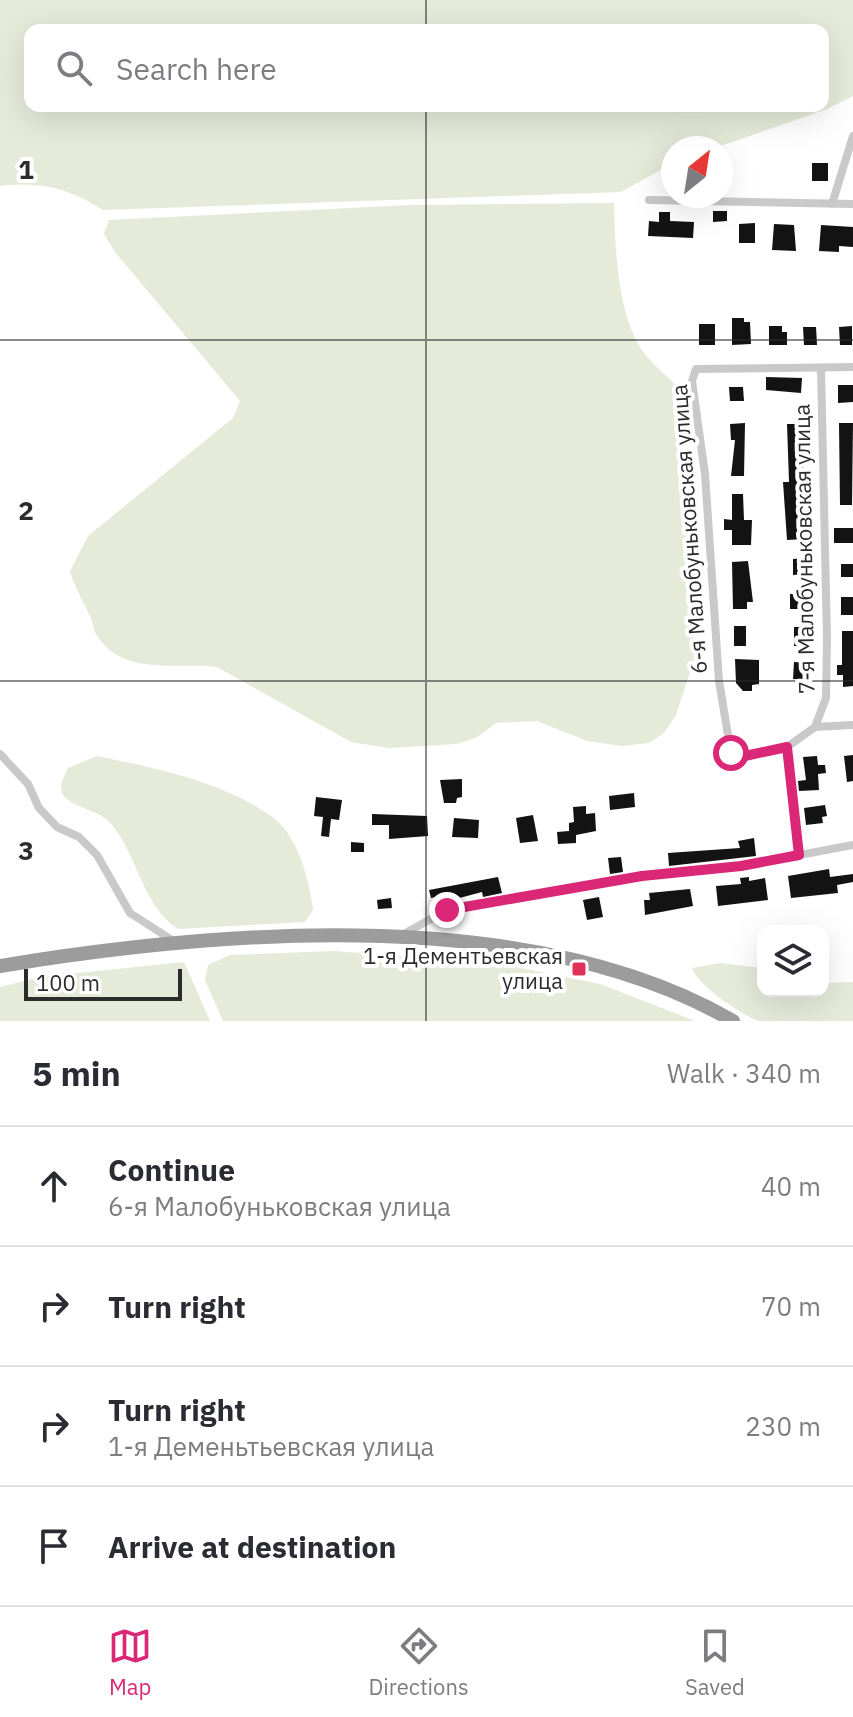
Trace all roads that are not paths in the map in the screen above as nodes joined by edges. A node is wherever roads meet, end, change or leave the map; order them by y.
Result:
1 (853, 136) edge
2 (649, 200) dead end
3 (832, 204) junction
4 (853, 204) edge
5 (853, 367) edge
6 (821, 369) junction
7 (853, 725) edge
8 (815, 727) junction
9 (787, 747) junction
10 (0, 754) edge
11 (853, 845) edge
12 (799, 855) junction
13 (401, 935) junction
14 (180, 945) junction
15 (0, 966) edge
16 (733, 1021) edge

1 - 3 street
2 - 3 street
3 - 4 street
5 - 6 street
6 - 8 street, 7-я Малобуньковская улица
6 - 9 street, 6-я Малобуньковская улица
7 - 8 street
8 - 9 street
9 - 12 street
10 - 14 street
11 - 12 street
12 - 13 street
13 - 14 highway
13 - 16 highway
14 - 15 highway

